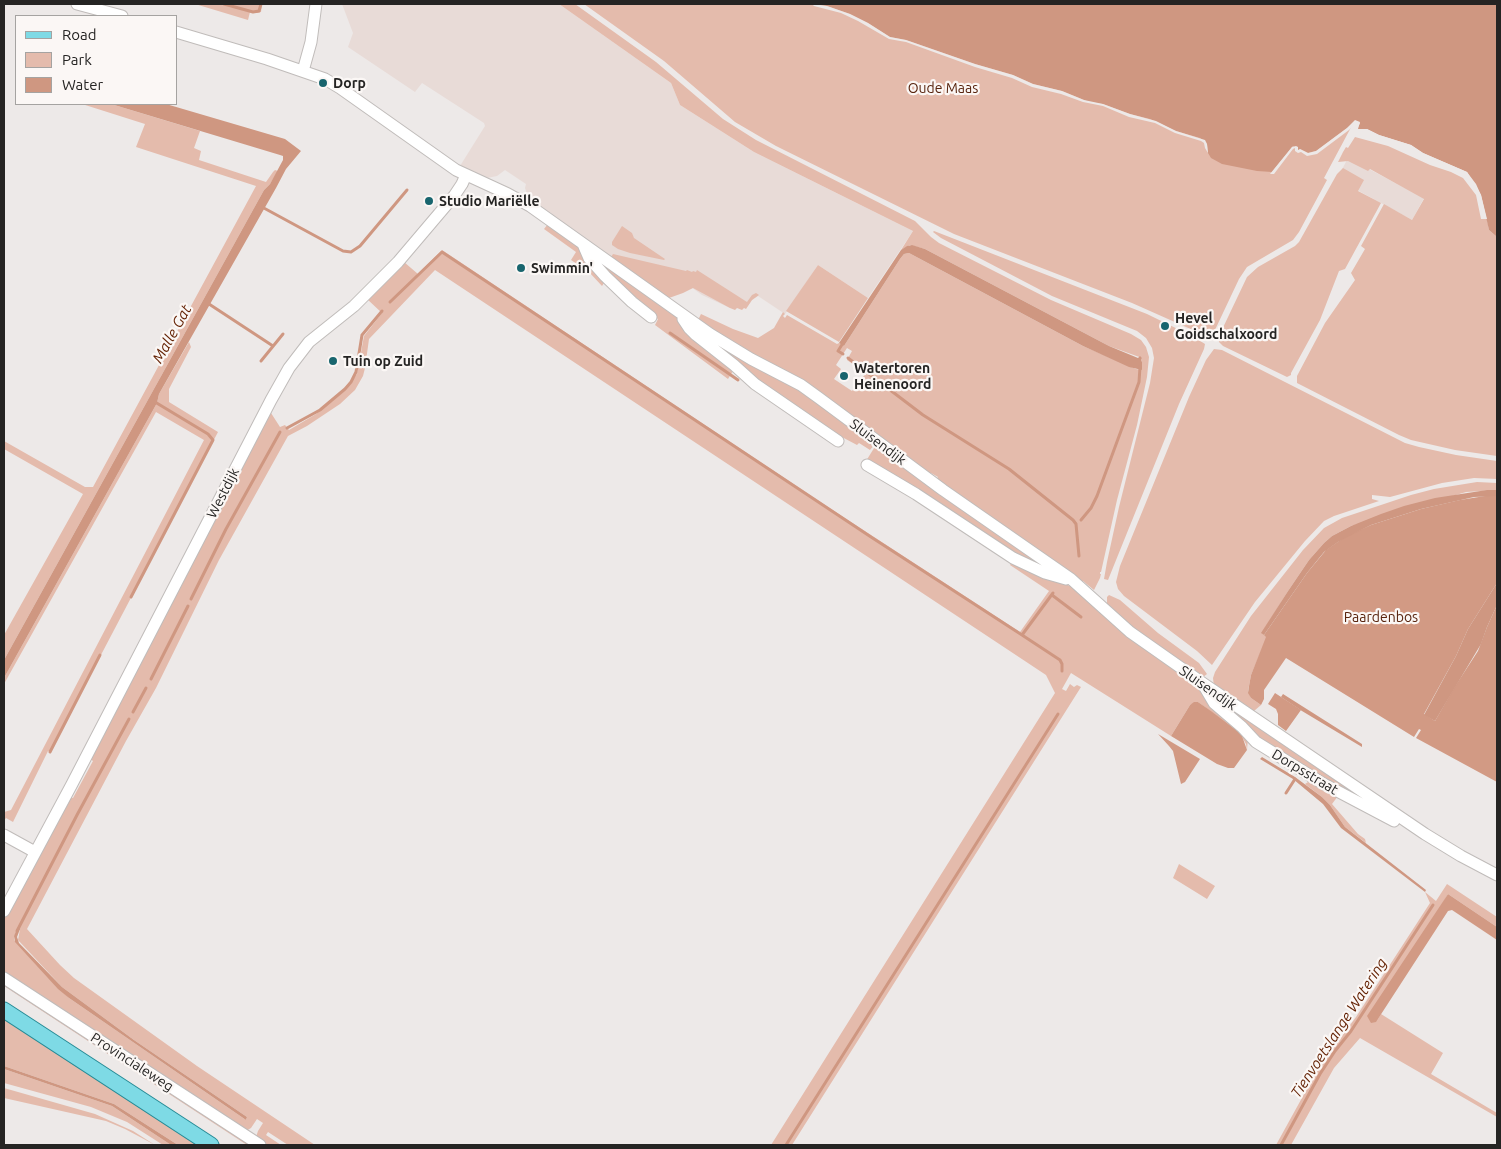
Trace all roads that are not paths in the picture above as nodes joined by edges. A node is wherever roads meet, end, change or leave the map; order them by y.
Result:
1 (77, 4) edge
2 (316, 4) edge
3 (118, 15) edge
4 (178, 33) edge
5 (304, 71) junction
6 (466, 175) junction
7 (582, 243) junction
8 (680, 313) junction
9 (652, 318) dead end
10 (838, 441) dead end
11 (867, 465) dead end
12 (1071, 579) junction
13 (1204, 684) junction
14 (1254, 719) joint
15 (1425, 834) junction
16 (4, 835) edge
17 (35, 852) junction
18 (1497, 875) edge
19 (4, 911) edge
20 (4, 978) edge
21 (4, 1010) edge
22 (211, 1145) edge
23 (260, 1145) edge

1 - 3 street
2 - 5 street
4 - 5 street, Sluisendijk
5 - 6 street, Sluisendijk
6 - 7 street, Sluisendijk
6 - 17 street, Westdijk
7 - 8 street, Sluisendijk
7 - 9 street, Sluisendijk
8 - 10 street, Sluisendijk
8 - 12 street, Sluisendijk
11 - 12 street, Sluisendijk
12 - 13 street, Sluisendijk
13 - 14 street, Sluisendijk
13 - 15 street, Dorpsstraat
14 - 15 street, Dorpsstraat
15 - 18 street, Dorpsstraat
16 - 17 street
17 - 19 street, Westdijk
20 - 23 street, Provincialeweg
21 - 22 main road, Provincialeweg

